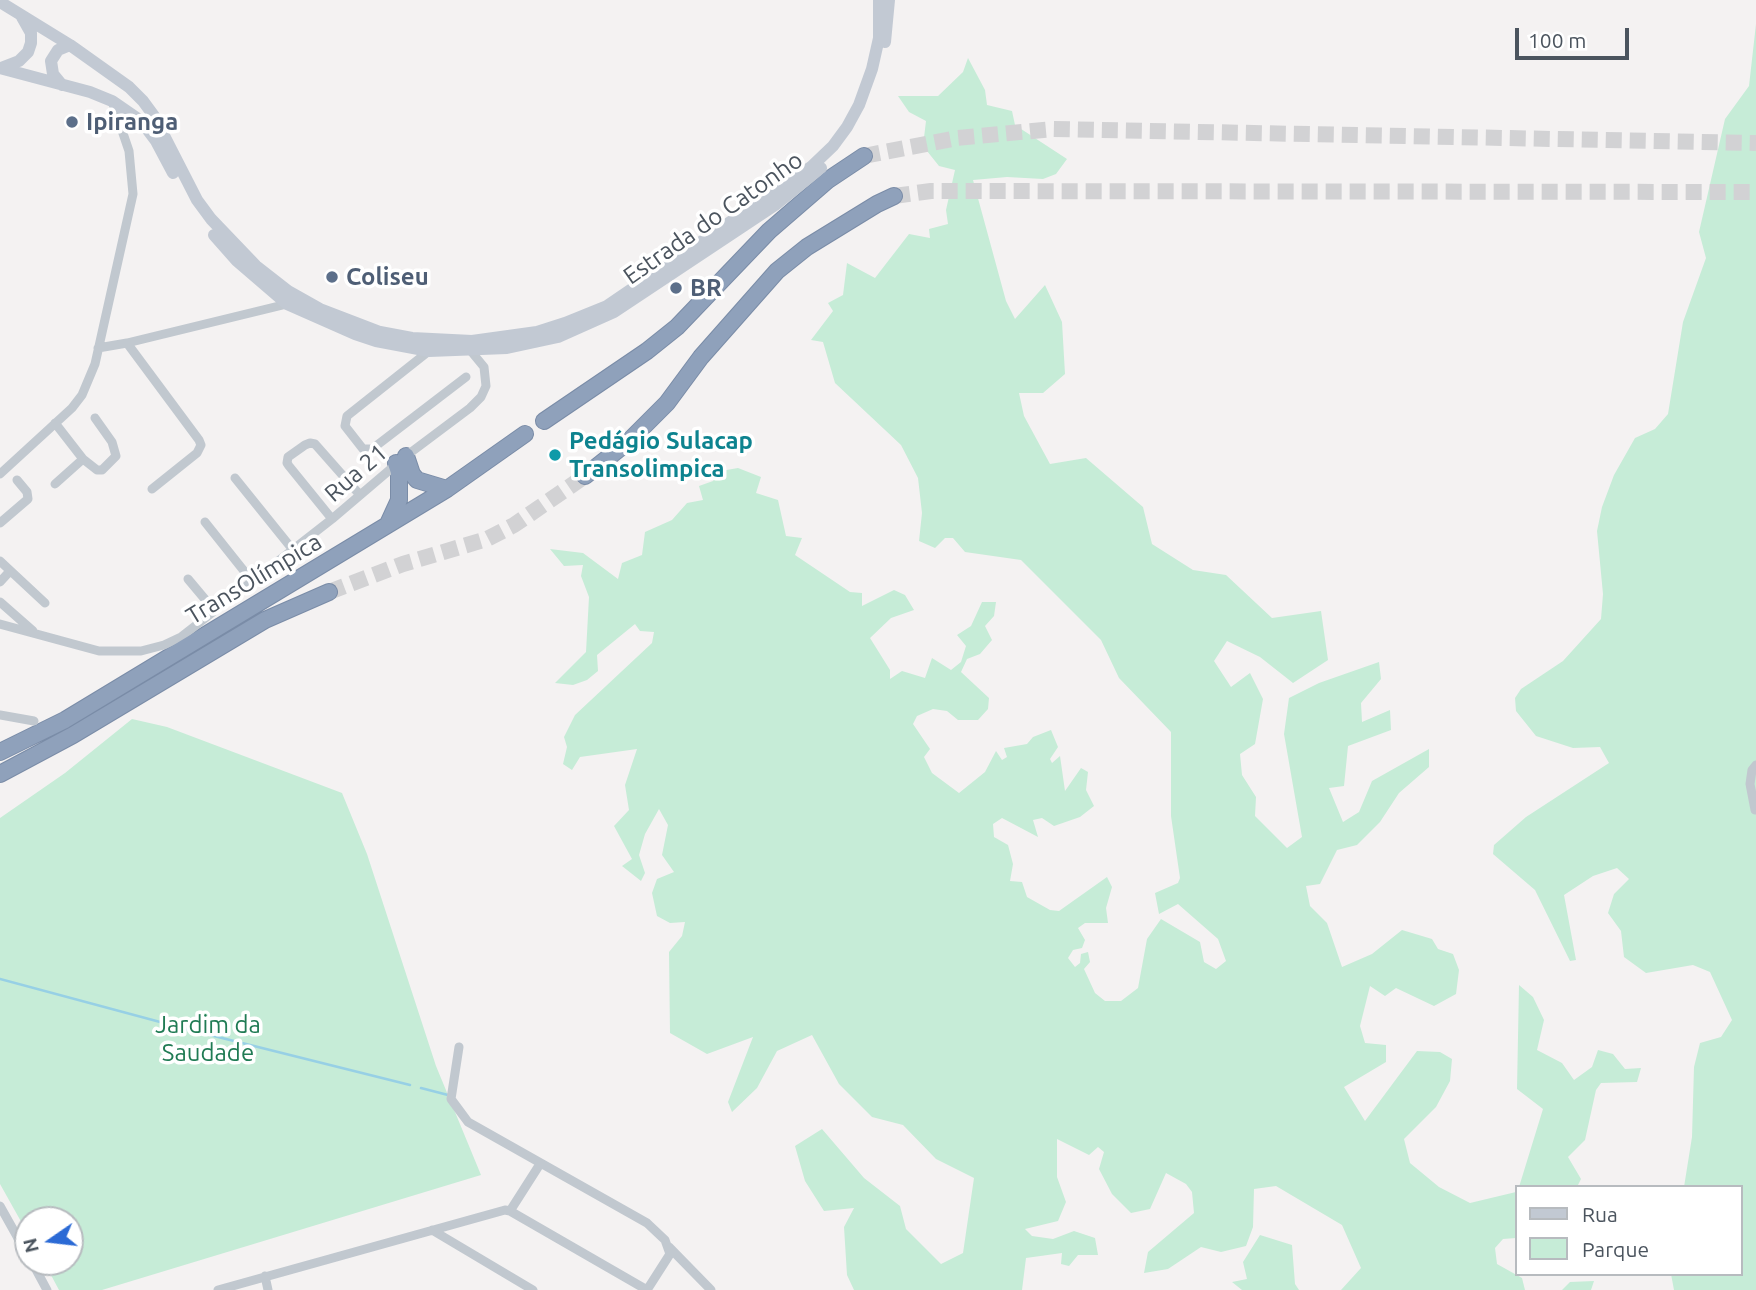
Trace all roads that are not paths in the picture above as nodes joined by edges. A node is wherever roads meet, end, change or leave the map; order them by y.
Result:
1 (879, 0) edge
2 (889, 0) edge
3 (0, 2) edge
4 (18, 13) junction
5 (70, 45) junction
6 (0, 68) edge
7 (62, 85) junction
8 (112, 102) junction
9 (864, 156) tunnel mouth
10 (894, 196) tunnel mouth
11 (287, 304) junction
12 (570, 327) junction
13 (127, 344) junction
14 (98, 348) junction
15 (470, 350) junction
16 (429, 351) junction
17 (466, 377) dead end
18 (94, 418) dead end
19 (544, 421) dead end
20 (55, 423) junction
21 (525, 434) dead end
22 (83, 459) junction
23 (401, 459) junction
24 (0, 474) edge
25 (585, 476) tunnel mouth
26 (235, 478) dead end
27 (17, 480) dead end
28 (55, 484) dead end
29 (152, 489) dead end
30 (447, 489) junction
31 (360, 495) junction
32 (332, 519) junction
33 (205, 522) dead end
34 (0, 523) edge
35 (388, 524) junction
36 (293, 550) junction
37 (0, 561) edge
38 (10, 571) junction
39 (188, 579) dead end
40 (252, 581) junction
41 (0, 582) edge
42 (329, 592) tunnel mouth
43 (0, 602) edge
44 (45, 603) dead end
45 (214, 610) junction
46 (0, 624) edge
47 (35, 633) junction
48 (0, 715) edge
49 (34, 721) dead end
50 (0, 752) edge
51 (1756, 765) edge
52 (0, 774) edge
53 (1755, 810) edge
54 (459, 1047) dead end
55 (540, 1164) junction
56 (0, 1206) edge
57 (510, 1211) junction
58 (432, 1230) junction
59 (14, 1231) edge
60 (669, 1247) junction
61 (265, 1276) junction
62 (218, 1290) edge
63 (268, 1290) edge
64 (533, 1290) edge
65 (647, 1290) edge
66 (710, 1290) edge

1 - 12 main road, Estrada do Catonho
2 - 12 main road, Estrada do Catonho
3 - 4 main road
4 - 5 main road
4 - 6 main road
5 - 7 main road
5 - 12 main road
6 - 7 main road
7 - 8 main road
8 - 11 main road
8 - 14 street
9 - 19 highway
10 - 25 highway
11 - 13 street
11 - 16 main road
12 - 15 main road
13 - 14 street
13 - 29 street
14 - 20 street
15 - 16 main road
15 - 23 street, Rua 21
16 - 17 street
18 - 22 street
20 - 22 street
20 - 24 street
21 - 30 highway, TransOlímpica
22 - 28 street
23 - 30 highway
23 - 31 street, Rua 21
23 - 35 highway
26 - 36 street
27 - 34 street
30 - 35 highway, TransOlímpica
31 - 32 street, Rua 21
31 - 32 street
32 - 36 street, Rua 21
33 - 40 street
35 - 50 highway, TransOlímpica
36 - 40 street, Rua 21
37 - 38 street
38 - 41 street
38 - 44 street
39 - 45 street
40 - 45 street, Rua 21
42 - 52 highway, TransOlímpica
43 - 47 street
45 - 47 street, Rua 21
46 - 47 street, Rua 21
48 - 49 street
51 - 53 street
54 - 55 street
55 - 57 street
55 - 60 street
56 - 59 street
57 - 58 street
57 - 65 street
58 - 61 street
58 - 64 street
60 - 65 street
60 - 66 street
61 - 62 street
61 - 63 street

